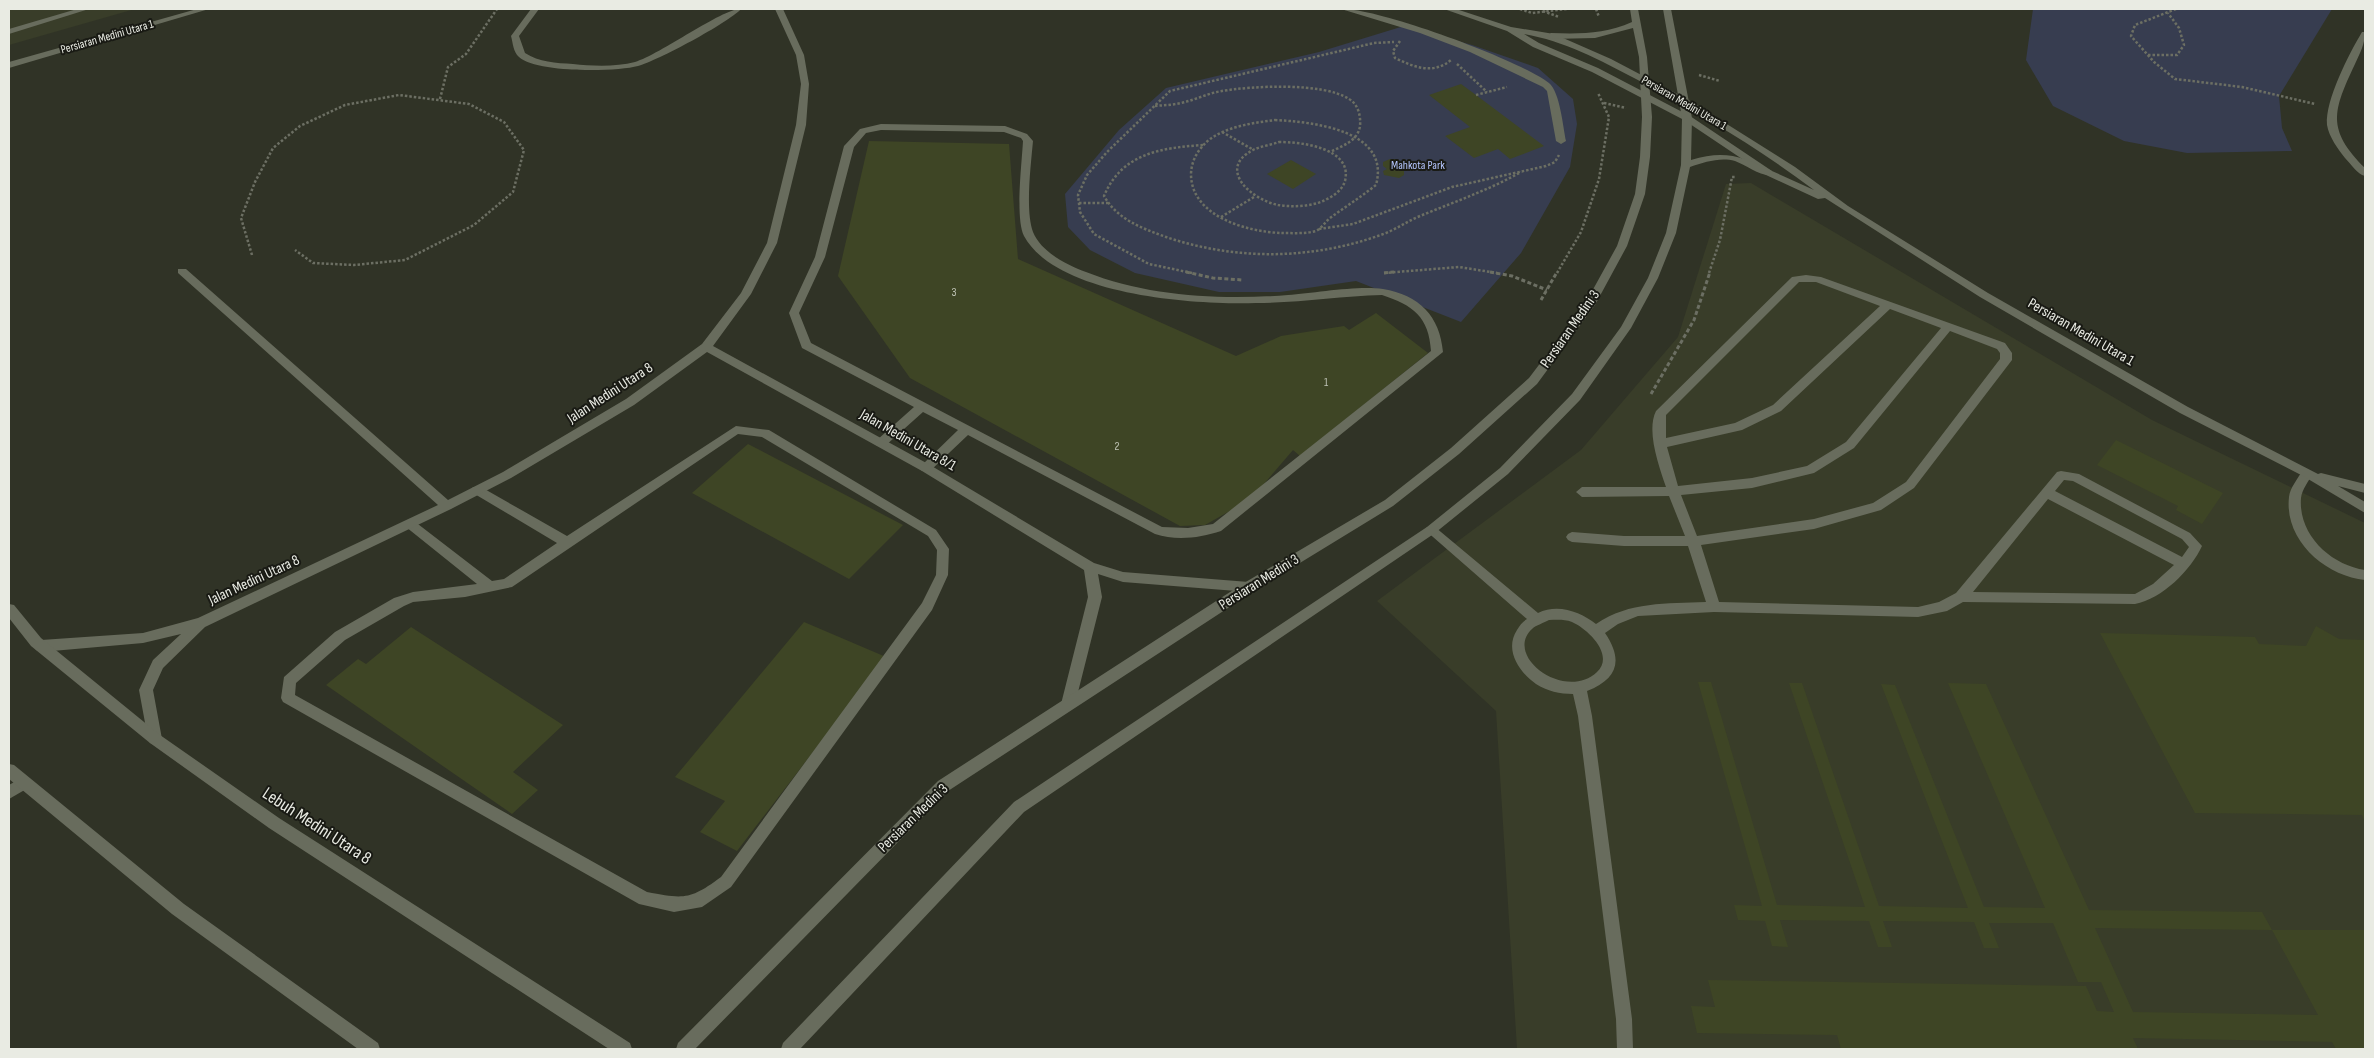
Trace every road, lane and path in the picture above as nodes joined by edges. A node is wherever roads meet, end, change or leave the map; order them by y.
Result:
1 (86, 9) edge
2 (205, 9) edge
3 (497, 9) edge
4 (535, 9) edge
5 (737, 9) edge
6 (779, 9) edge
7 (1345, 9) edge
8 (1448, 9) edge
9 (1520, 9) edge
10 (1567, 9) edge
11 (1634, 9) edge
12 (1666, 9) edge
13 (2176, 9) edge
14 (2168, 13) junction
15 (1636, 24) junction
16 (1510, 29) junction
17 (9, 32) edge
18 (1431, 34) junction
19 (2365, 34) edge
20 (1552, 36) junction
21 (1399, 42) junction
22 (2147, 55) junction
23 (9, 65) edge
24 (1644, 80) junction
25 (1488, 92) dead end
26 (1646, 96) junction
27 (440, 99) junction
28 (1684, 101) junction
29 (1154, 106) junction
30 (2332, 108) junction
31 (1687, 118) junction
32 (1222, 132) junction
33 (1356, 138) junction
34 (1561, 141) joint
35 (1203, 145) junction
36 (1253, 150) junction
37 (1329, 152) junction
38 (1686, 164) junction
39 (1521, 172) junction
40 (1768, 173) junction
41 (2365, 173) edge
42 (1739, 176) dead end
43 (1254, 196) junction
44 (1079, 203) junction
45 (1108, 204) junction
46 (1844, 208) junction
47 (1221, 217) junction
48 (1318, 229) junction
49 (295, 250) dead end
50 (252, 255) dead end
51 (182, 271) dead end
52 (1378, 274) dead end
53 (1251, 281) dead end
54 (1547, 290) dead end
55 (1888, 305) junction
56 (1948, 327) junction
57 (706, 347) junction
58 (1648, 400) dead end
59 (922, 406) junction
60 (967, 429) junction
61 (881, 443) junction
62 (1659, 444) junction
63 (926, 468) junction
64 (2307, 473) junction
65 (2365, 488) edge
66 (477, 490) junction
67 (1675, 491) junction
68 (1582, 492) dead end
69 (2046, 492) junction
70 (447, 506) junction
71 (2365, 508) edge
72 (410, 524) junction
73 (1431, 530) junction
74 (1572, 537) dead end
75 (1693, 541) junction
76 (568, 543) junction
77 (2183, 564) junction
78 (1090, 568) junction
79 (2365, 574) edge
80 (490, 587) junction
81 (1249, 587) junction
82 (1962, 597) junction
83 (1714, 607) junction
84 (9, 609) edge
85 (1535, 618) junction
86 (201, 623) junction
87 (1596, 631) junction
88 (42, 646) junction
89 (1579, 688) junction
90 (1068, 704) junction
91 (156, 739) junction
92 (9, 770) edge
93 (23, 783) junction
94 (9, 793) edge
95 (372, 1049) edge
96 (624, 1049) edge
97 (684, 1049) edge
98 (789, 1049) edge
99 (1625, 1049) edge

1 - 17 street
2 - 23 street, Persiaran Medini Utara 1
3 - 27 path
4 - 5 street
6 - 57 street, Jalan Medini Utara 8
7 - 18 street
8 - 16 street, Persiaran Medini Utara 1
9 - 10 path
11 - 15 street, Persiaran Medini 3
12 - 28 street
13 - 14 path
14 - 22 path
14 - 22 path
15 - 20 street
15 - 24 street, Persiaran Medini 3
16 - 20 street, Persiaran Medini Utara 1
16 - 26 street, Persiaran Medini Utara 1
18 - 21 path
18 - 34 street
19 - 30 street
20 - 24 street, Persiaran Medini Utara 1
21 - 25 path
21 - 29 path
22 - 30 path
24 - 26 street, Persiaran Medini 3
24 - 28 street, Persiaran Medini Utara 1
26 - 31 street, Persiaran Medini Utara 1
26 - 81 street, Persiaran Medini 3
27 - 49 path
27 - 50 path
28 - 31 street
28 - 46 street, Persiaran Medini Utara 1
29 - 33 path
29 - 44 path
30 - 41 street
31 - 38 street
31 - 40 street, Persiaran Medini Utara 1
32 - 33 path
32 - 35 path
32 - 36 path
33 - 37 path
33 - 48 path
34 - 39 path
35 - 45 path
35 - 47 path
36 - 37 path
36 - 43 path
37 - 43 path
38 - 40 street
38 - 73 street
39 - 45 path
39 - 48 path
40 - 46 street, Persiaran Medini Utara 1
42 - 58 path
43 - 47 path
44 - 45 path
44 - 53 path
46 - 64 street, Persiaran Medini Utara 1
47 - 48 path
51 - 70 street
52 - 54 path
55 - 56 street
55 - 62 street
55 - 62 street
56 - 67 street
56 - 75 street
57 - 61 street, Jalan Medini Utara 8/1
57 - 66 street, Jalan Medini Utara 8
59 - 60 street
59 - 60 street
59 - 61 street
60 - 63 street
61 - 63 street, Jalan Medini Utara 8/1
62 - 67 street
63 - 78 street, Jalan Medini Utara 8/1
64 - 65 street, Persiaran Medini Utara 1
64 - 71 street, Persiaran Medini Utara 1
64 - 79 street
66 - 70 street, Jalan Medini Utara 8
66 - 76 street
67 - 68 street
67 - 75 street
69 - 77 street
69 - 77 street
69 - 82 street
70 - 72 street, Jalan Medini Utara 8
72 - 80 street
72 - 86 street, Jalan Medini Utara 8
73 - 85 street
73 - 98 street
74 - 75 street
75 - 83 street
76 - 80 street
76 - 80 street
77 - 82 street
78 - 81 street, Jalan Medini Utara 8/1
78 - 90 street
81 - 90 street, Persiaran Medini 3
82 - 83 street
83 - 87 street
84 - 88 street, Lebuh Medini Utara 8
85 - 87 street
85 - 89 street
86 - 88 street, Jalan Medini Utara 8
86 - 91 street, Jalan Medini Utara 8
87 - 89 street
88 - 91 street, Lebuh Medini Utara 8
89 - 99 street
90 - 97 street, Persiaran Medini 3
91 - 96 street, Lebuh Medini Utara 8
92 - 93 street
93 - 94 street
93 - 95 street

